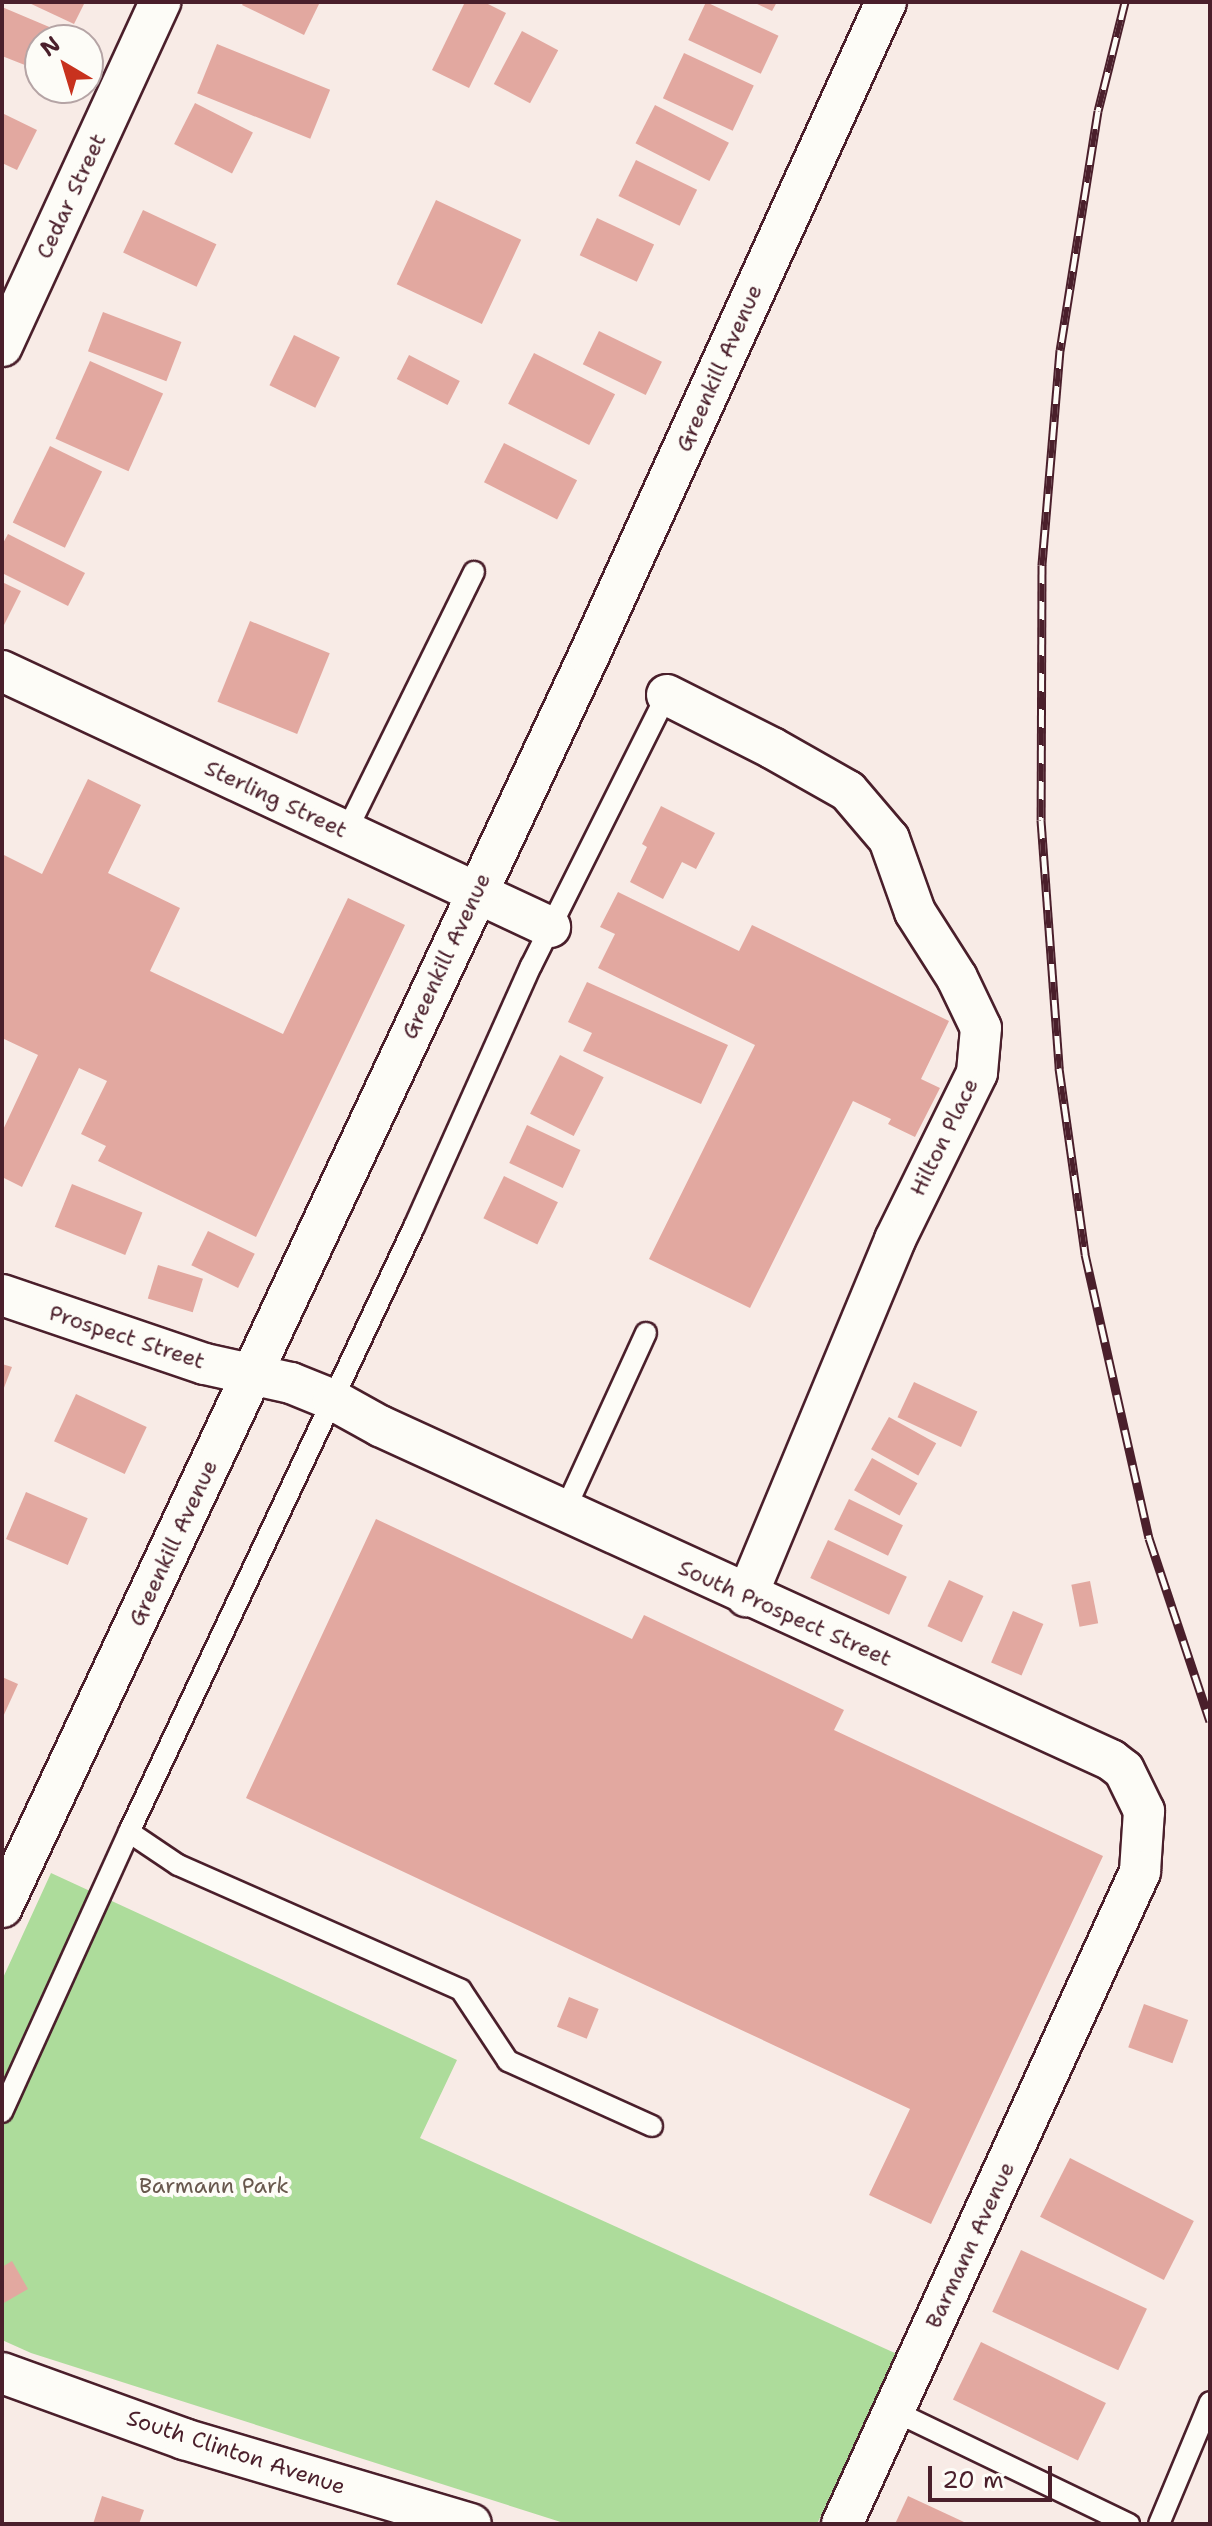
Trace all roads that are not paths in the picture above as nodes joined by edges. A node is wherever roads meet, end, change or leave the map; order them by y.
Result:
1 (160, 2) edge
2 (886, 2) edge
3 (2, 346) edge
4 (474, 572) dead end
5 (2, 671) edge
6 (667, 695) joint
7 (346, 832) junction
8 (475, 892) junction
9 (550, 927) junction
10 (2, 1295) edge
11 (646, 1333) dead end
12 (254, 1374) junction
13 (333, 1400) junction
14 (564, 1512) junction
15 (747, 1596) junction
16 (129, 1832) junction
17 (2, 1907) edge
18 (1099, 1967) joint
19 (2, 2112) edge
20 (652, 2126) dead end
21 (2, 2373) edge
22 (1210, 2402) edge
23 (894, 2411) junction
24 (471, 2524) edge
25 (842, 2524) edge
26 (1129, 2524) edge
27 (1159, 2524) edge

1 - 3 street, Cedar Street
2 - 8 street, Greenkill Avenue
4 - 7 lane
5 - 7 street, Sterling Street
6 - 9 lane
6 - 15 street, Hilton Place
7 - 8 street, Sterling Street
8 - 9 street, Sterling Street
8 - 12 street, Greenkill Avenue
9 - 13 lane
10 - 12 street, Prospect Street
11 - 14 lane
12 - 13 street, South Prospect Street
12 - 17 street, Greenkill Avenue
13 - 14 street, South Prospect Street
13 - 16 lane
14 - 15 street, South Prospect Street
15 - 18 street, South Prospect Street
16 - 19 lane
16 - 20 lane
18 - 23 street, Barmann Avenue
21 - 24 street, South Clinton Avenue
22 - 27 lane
23 - 25 street, Barmann Avenue
23 - 26 lane

